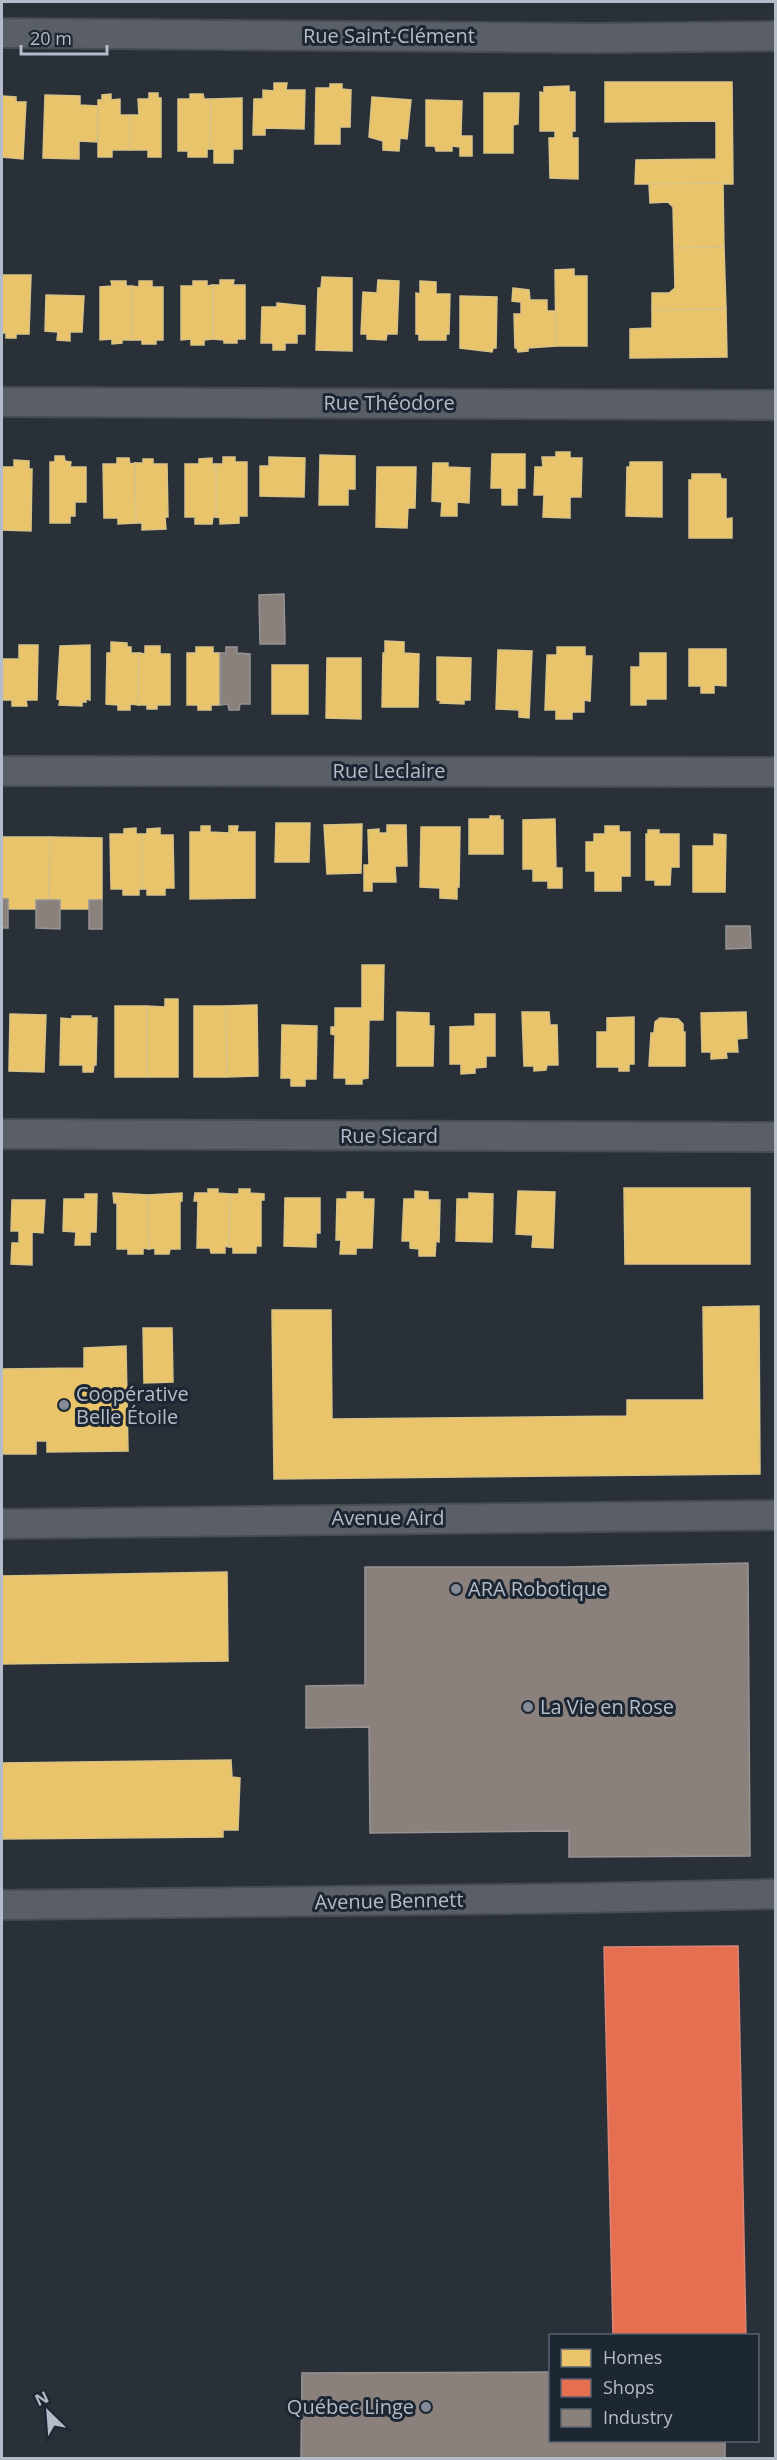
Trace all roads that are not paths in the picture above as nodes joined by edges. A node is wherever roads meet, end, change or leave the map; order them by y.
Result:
1 (2, 33) edge
2 (776, 36) edge
3 (2, 402) edge
4 (776, 405) edge
5 (2, 771) edge
6 (776, 772) edge
7 (2, 1134) edge
8 (776, 1137) edge
9 (776, 1515) edge
10 (2, 1524) edge
11 (776, 1894) edge
12 (2, 1905) edge

1 - 2 street, Rue Saint-Clément
3 - 4 street, Rue Théodore
5 - 6 street, Rue Leclaire
7 - 8 street, Rue Sicard
9 - 10 street, Avenue Aird
11 - 12 street, Avenue Bennett

